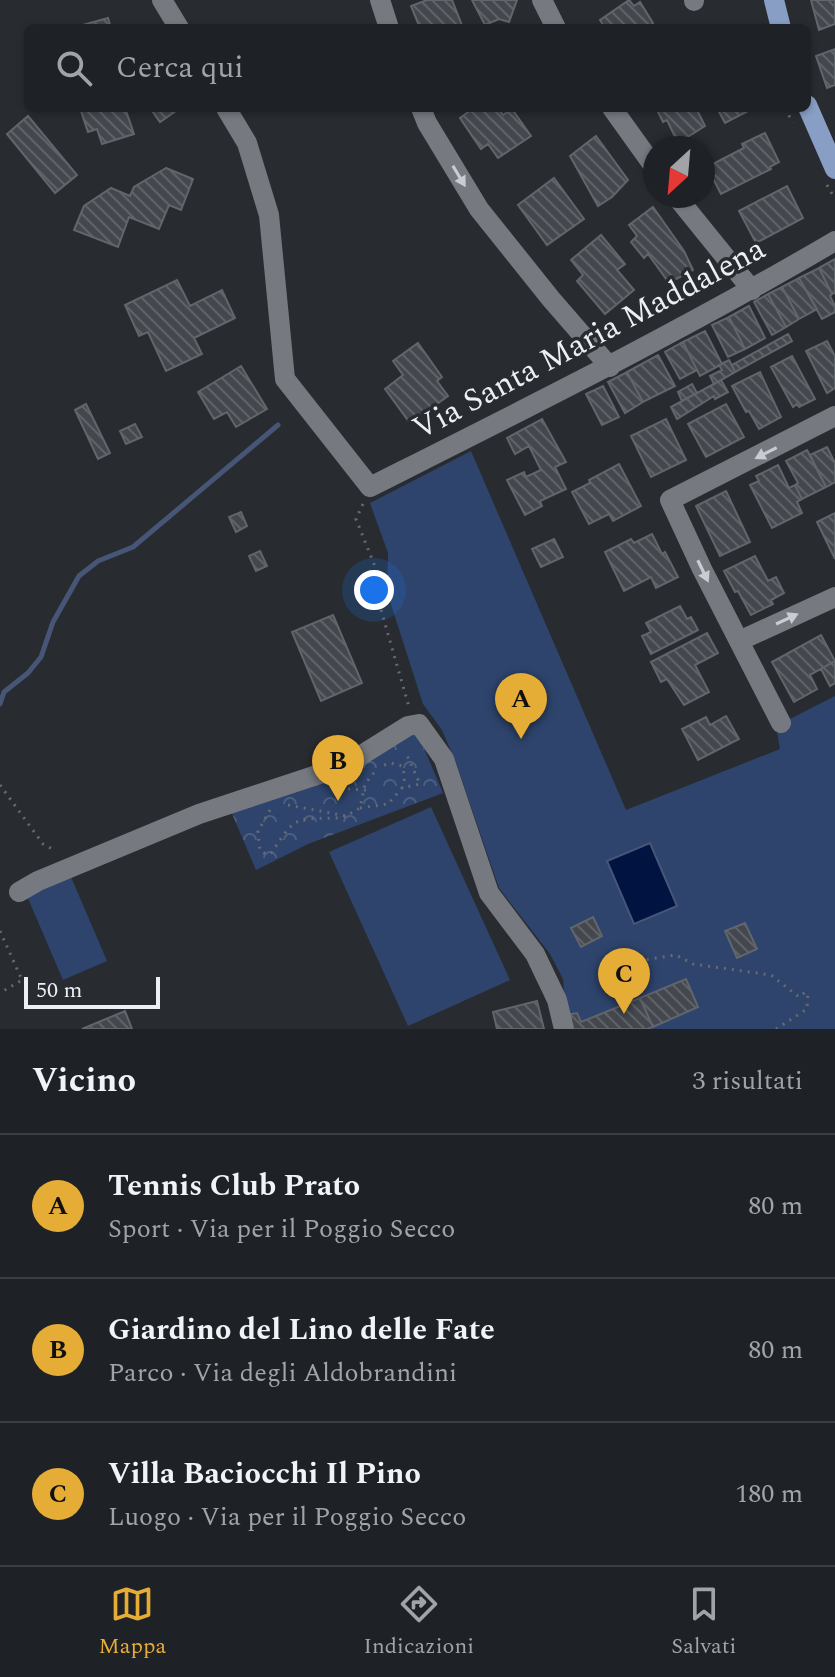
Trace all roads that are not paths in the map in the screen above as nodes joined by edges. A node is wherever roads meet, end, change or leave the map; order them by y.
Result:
1 (162, 0) edge
2 (380, 0) edge
3 (542, 0) edge
4 (774, 0) edge
5 (177, 24) edge
6 (388, 24) edge
7 (554, 24) edge
8 (780, 24) edge
9 (228, 112) edge
10 (423, 112) edge
11 (615, 112) edge
12 (810, 112) edge
13 (643, 151) edge
14 (835, 169) edge
15 (686, 208) edge
16 (835, 241) edge
17 (752, 290) junction
18 (610, 367) junction
19 (835, 416) edge
20 (835, 597) edge
21 (739, 641) junction
22 (781, 723) dead end
23 (19, 892) dead end
24 (564, 1029) edge

1 - 5 street
2 - 6 street
3 - 7 street
4 - 8 main road
9 - 18 street, Via Santa Maria Maddalena
10 -> 18 street
11 - 13 street
12 - 14 main road
15 - 17 street
16 - 17 street, Via Santa Maria Maddalena
17 - 18 street, Via Santa Maria Maddalena
19 -> 21 street
21 -> 20 street
21 - 22 street
23 - 24 street

